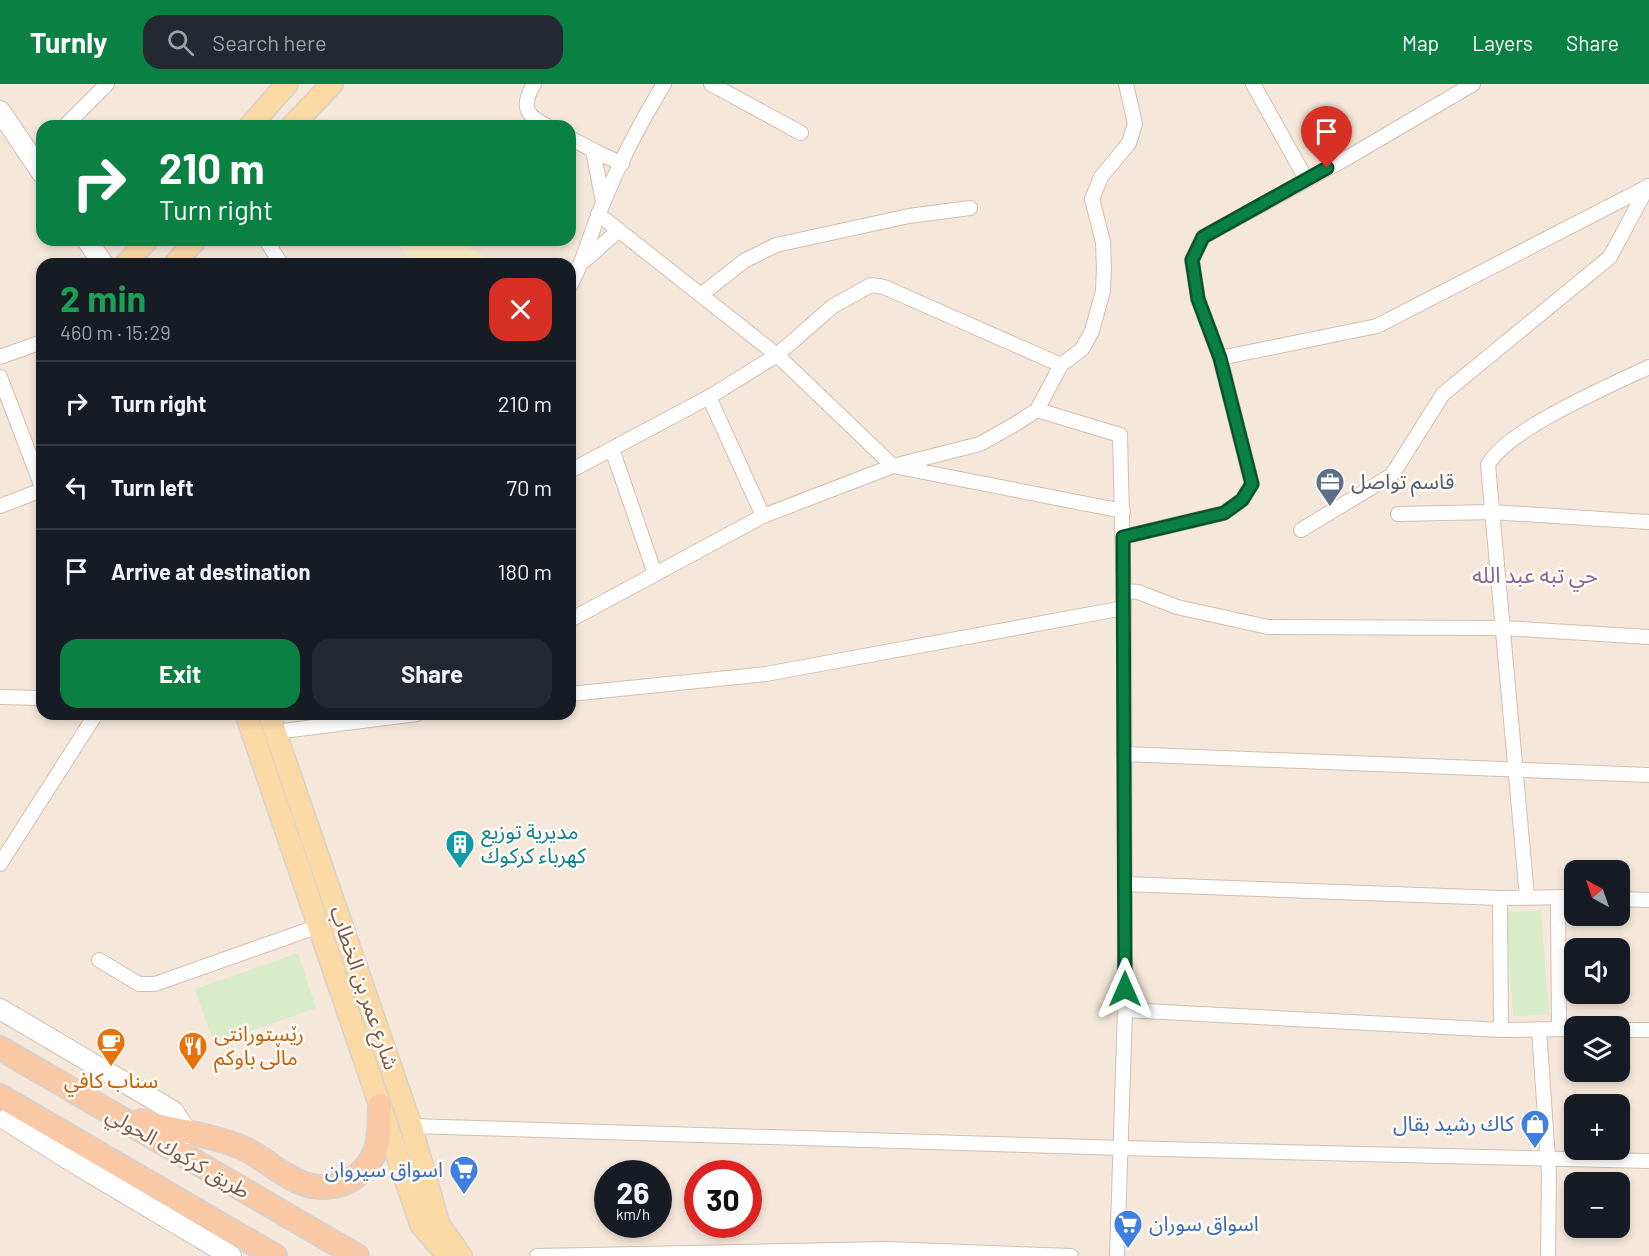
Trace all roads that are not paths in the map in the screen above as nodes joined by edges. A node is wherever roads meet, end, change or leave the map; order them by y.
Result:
1 (107, 84) edge
2 (287, 84) edge
3 (332, 84) edge
4 (534, 84) edge
5 (664, 84) edge
6 (711, 84) edge
7 (1126, 84) edge
8 (1253, 84) edge
9 (1473, 84) edge
10 (0, 111) edge
11 (71, 120) edge
12 (255, 120) edge
13 (298, 120) edge
14 (533, 120) edge
15 (801, 133) dead end
16 (576, 141) edge
17 (593, 150) junction
18 (36, 156) edge
19 (622, 164) junction
20 (1306, 179) junction
21 (1649, 186) edge
22 (970, 208) dead end
23 (601, 209) junction
24 (619, 230) junction
25 (142, 246) edge
26 (190, 246) edge
27 (131, 258) edge
28 (180, 258) edge
29 (584, 261) junction
30 (576, 275) edge
31 (702, 294) junction
32 (36, 344) edge
33 (777, 355) junction
34 (0, 357) edge
35 (1220, 358) junction
36 (1061, 364) junction
37 (1649, 367) edge
38 (0, 377) edge
39 (709, 397) junction
40 (1037, 410) junction
41 (612, 449) junction
42 (893, 466) junction
43 (576, 468) edge
44 (36, 472) edge
45 (36, 491) edge
46 (0, 506) edge
47 (1123, 511) junction
48 (1491, 512) junction
49 (1398, 514) dead end
50 (763, 516) junction
51 (1649, 522) edge
52 (1301, 530) dead end
53 (1123, 537) junction
54 (655, 574) junction
55 (1124, 591) junction
56 (1124, 608) junction
57 (576, 617) edge
58 (1504, 628) junction
59 (1649, 637) edge
60 (576, 693) edge
61 (0, 697) edge
62 (36, 698) edge
63 (92, 720) edge
64 (248, 720) edge
65 (320, 720) edge
66 (272, 723) edge
67 (1125, 753) junction
68 (1516, 771) junction
69 (1649, 775) edge
70 (0, 864) edge
71 (1125, 884) junction
72 (1500, 897) junction
73 (1527, 897) junction
74 (1558, 897) junction
75 (1564, 897) edge
76 (1630, 899) edge
77 (1649, 900) edge
78 (319, 926) junction
79 (99, 960) dead end
80 (0, 1009) edge
81 (1125, 1010) junction
82 (1539, 1029) junction
83 (1559, 1029) junction
84 (1564, 1029) edge
85 (1501, 1030) junction
86 (1630, 1030) edge
87 (1649, 1030) edge
88 (0, 1048) edge
89 (391, 1066) junction
90 (370, 1074) junction
91 (0, 1096) edge
92 (380, 1105) junction
93 (103, 1109) junction
94 (32, 1115) junction
95 (3, 1120) edge
96 (411, 1125) junction
97 (188, 1134) junction
98 (1122, 1148) junction
99 (1548, 1157) junction
100 (1649, 1161) edge
101 (231, 1256) edge
102 (275, 1256) edge
103 (357, 1256) edge
104 (463, 1256) edge
105 (537, 1256) edge
106 (1071, 1256) edge
107 (1117, 1256) edge
108 (1548, 1256) edge

1 - 11 street
2 - 12 main road
3 - 13 main road
4 - 14 street
5 - 19 street
6 - 15 street
7 - 36 street
8 - 20 street
9 - 20 street
10 - 18 main road
16 - 17 street
17 - 19 street
17 - 23 street
19 - 23 street
20 - 35 street
21 - 35 street
21 - 52 street
22 - 31 street
23 - 24 street
23 - 29 street
24 - 29 street
24 - 31 street
25 - 27 main road
26 - 28 main road
29 - 30 street
31 - 33 street
32 - 34 street
33 - 36 street
33 - 39 street
33 - 42 street
35 - 53 street
36 - 40 street
37 - 48 street
38 - 44 street
39 - 41 street
39 - 50 street
40 - 42 street
40 - 47 street
41 - 43 street
41 - 54 street
42 - 47 street
42 - 50 street
45 - 46 street
47 - 53 street
48 - 49 street
48 - 51 street
48 - 58 street
50 - 54 street
53 - 55 street
54 - 57 street
55 - 56 street
55 - 58 street
56 - 60 street
56 - 67 street
58 - 59 street
58 - 68 street
61 - 62 street
63 - 70 street
64 - 78 main road, شارع عمر بن الخطاب
65 - 66 street
66 - 89 main road, شارع عمر بن الخطاب
67 - 68 street
67 - 71 street
68 - 69 street
68 - 73 street
71 - 72 street
71 - 81 street
72 - 73 street
72 - 85 street
73 - 74 street
74 - 75 street
74 - 83 street
76 - 77 street
78 - 79 street
78 - 90 main road, شارع عمر بن الخطاب
80 - 97 main road
81 - 85 street
81 - 98 street
82 - 83 street
82 - 85 street
82 - 99 street
83 - 84 street
86 - 87 street
88 - 93 highway, طريق كركوك الحولي
89 - 90 main road
89 - 96 main road, شارع عمر بن الخطاب
90 - 92 main road, شارع عمر بن الخطاب
91 - 94 highway, طريق كركوك الحولي
92 - 97 highway
92 - 104 main road, شارع عمر بن الخطاب
93 - 97 highway
93 - 103 highway, طريق كركوك الحولي
94 - 95 main road
94 - 102 highway, طريق كركوك الحولي
95 - 101 main road
96 - 98 street
96 - 104 main road, شارع عمر بن الخطاب
98 - 99 street
98 - 107 street
99 - 100 street
99 - 108 street
105 - 106 street

